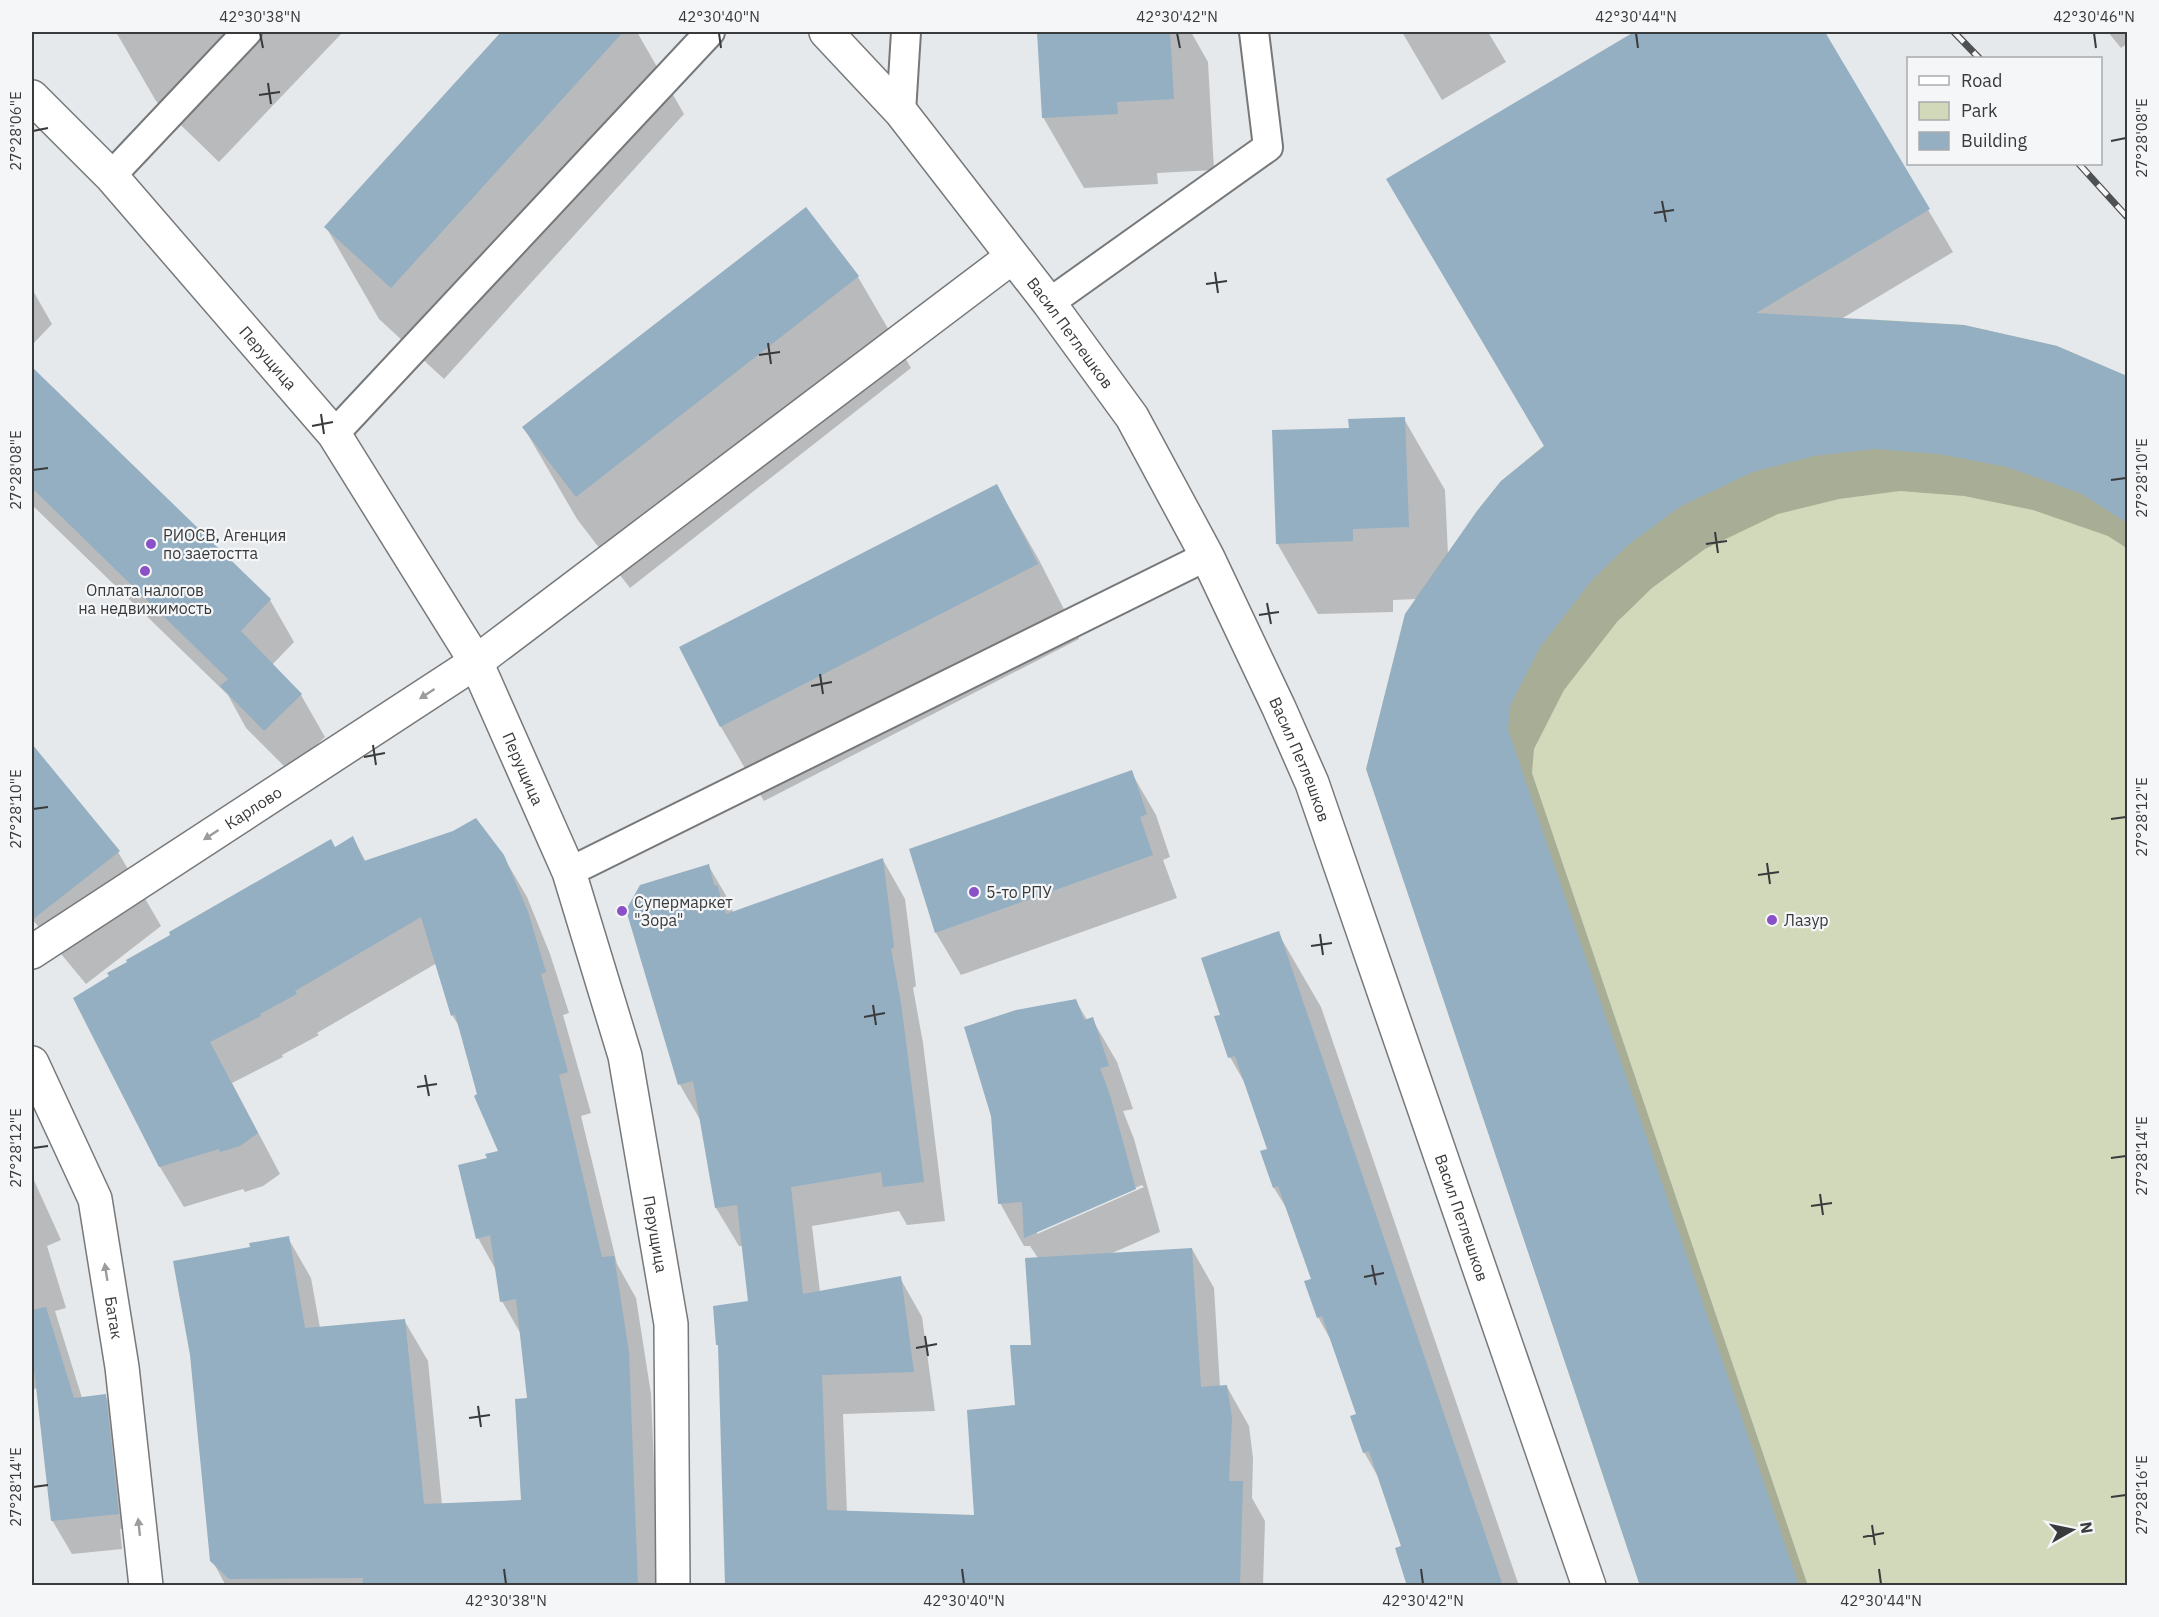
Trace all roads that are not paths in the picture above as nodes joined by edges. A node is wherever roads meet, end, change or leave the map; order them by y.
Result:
1 (247, 32) edge
2 (710, 32) edge
3 (826, 32) edge
4 (906, 32) edge
5 (1254, 32) edge
6 (32, 97) edge
7 (901, 112) junction
8 (111, 176) junction
9 (1012, 257) junction
10 (1049, 303) junction
11 (334, 434) junction
12 (1207, 556) junction
13 (476, 662) junction
14 (568, 872) junction
15 (32, 952) edge
16 (32, 1063) edge
17 (146, 1586) edge
18 (673, 1586) edge
19 (1589, 1586) edge

1 - 8 lane
2 - 11 lane
3 - 7 street, Васил Петлешков
4 - 7 lane
5 - 10 lane
6 - 8 street, Перущица
7 - 9 street, Васил Петлешков
8 - 11 street, Перущица
9 - 10 street, Васил Петлешков
9 - 13 street, Карлово
10 - 12 street, Васил Петлешков
11 - 13 street, Перущица
12 - 14 lane
12 - 19 street, Васил Петлешков
13 - 14 street, Перущица
13 -> 15 street, Карлово
14 - 18 street, Перущица
17 -> 16 street, Батак

